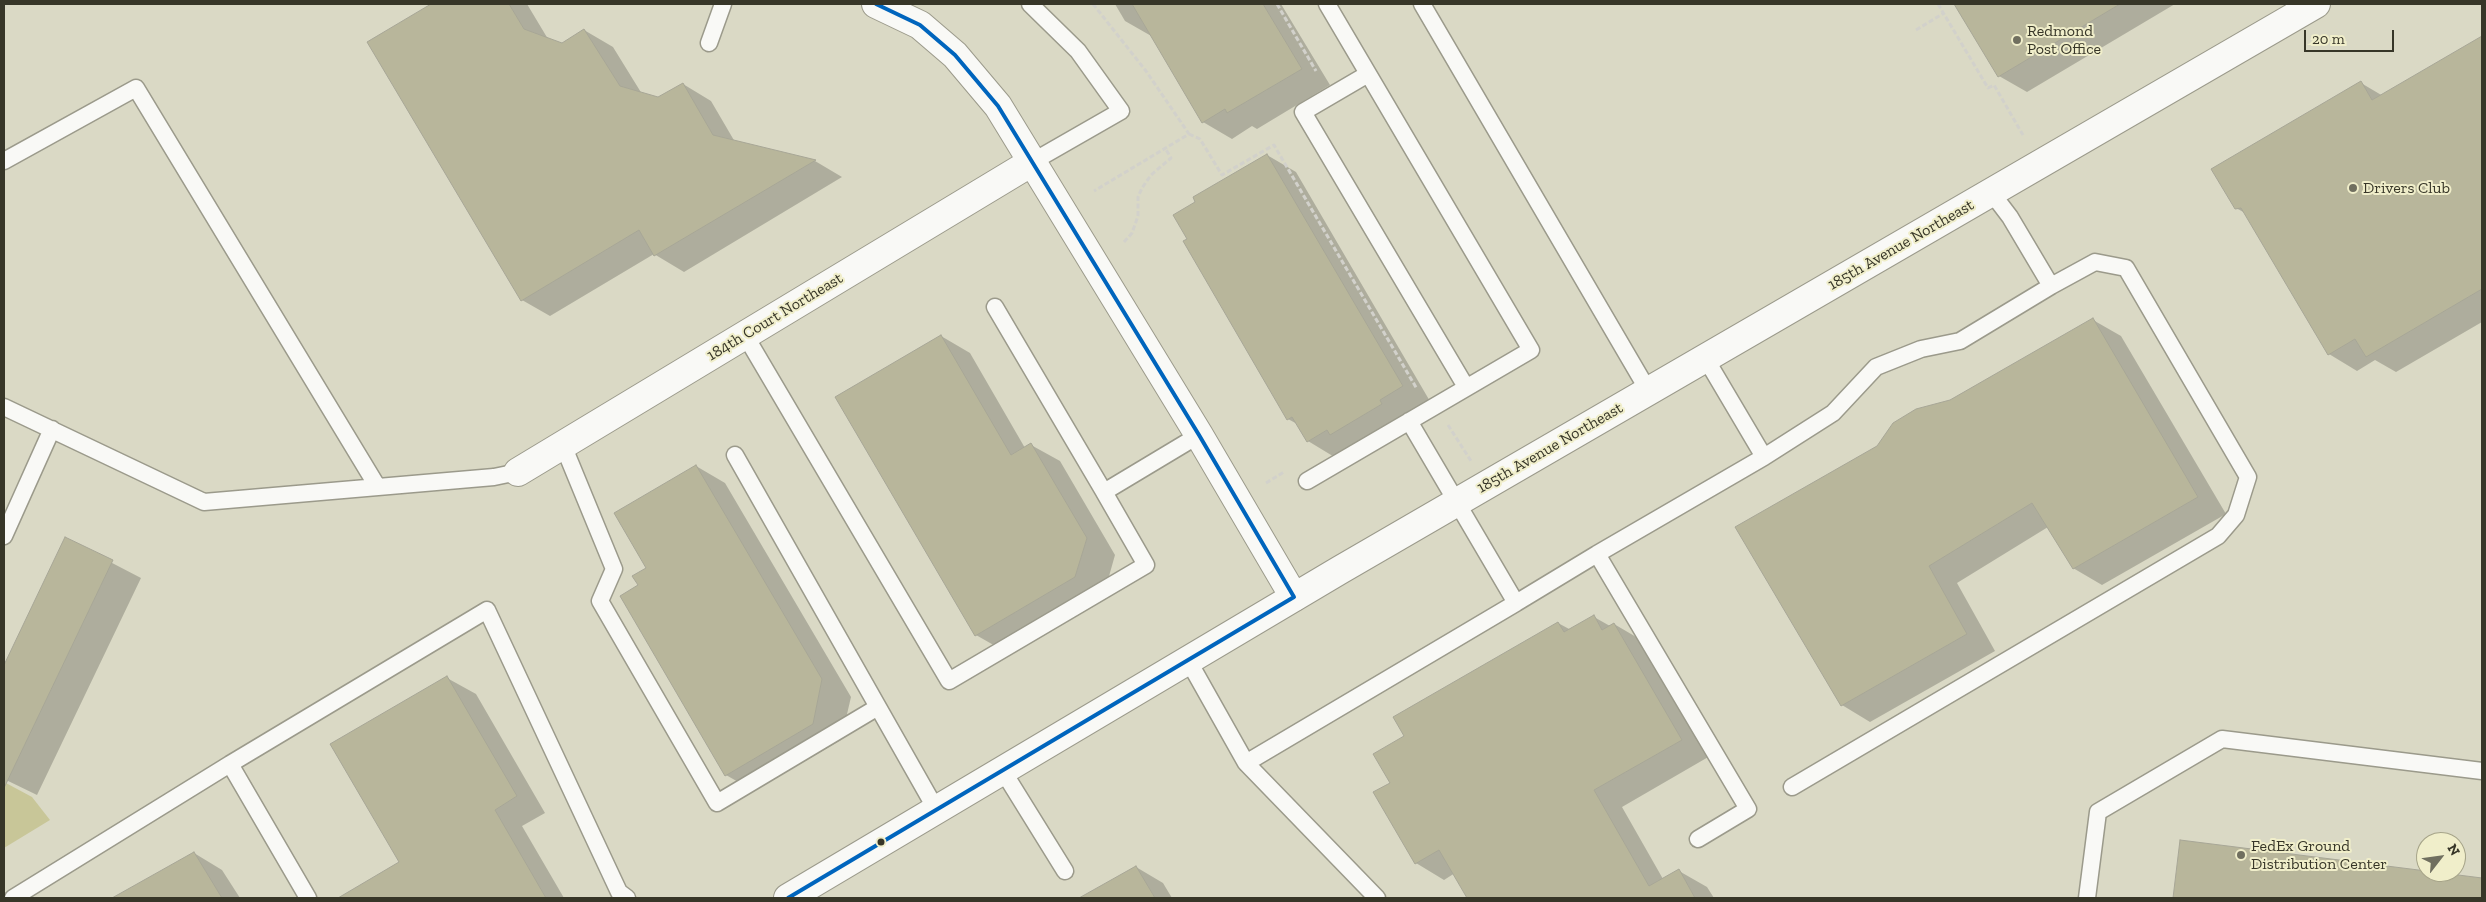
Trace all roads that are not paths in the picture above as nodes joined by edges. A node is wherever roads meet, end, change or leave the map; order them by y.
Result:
1 (723, 4) edge
2 (876, 4) edge
3 (1030, 4) edge
4 (1327, 4) edge
5 (1422, 4) edge
6 (2316, 4) edge
7 (710, 42) dead end
8 (1368, 74) junction
9 (4, 161) edge
10 (1032, 162) junction
11 (1991, 192) junction
12 (2051, 286) junction
13 (995, 306) dead end
14 (745, 335) junction
15 (1706, 359) junction
16 (1466, 387) junction
17 (1648, 392) junction
18 (4, 407) edge
19 (1409, 421) junction
20 (52, 428) junction
21 (1199, 435) junction
22 (563, 445) junction
23 (735, 455) dead end
24 (1764, 456) junction
25 (518, 472) joint
26 (1307, 482) dead end
27 (377, 486) junction
28 (1104, 492) junction
29 (1456, 502) junction
30 (4, 536) edge
31 (1597, 554) junction
32 (1294, 597) junction
33 (1516, 603) junction
34 (1188, 660) junction
35 (878, 707) junction
36 (1246, 763) junction
37 (230, 764) junction
38 (1003, 771) junction
39 (2482, 771) edge
40 (1792, 786) dead end
41 (937, 811) junction
42 (1698, 839) dead end
43 (1065, 871) dead end
44 (13, 898) edge
45 (308, 898) edge
46 (627, 898) edge
47 (788, 898) edge
48 (1377, 898) edge
49 (2087, 898) edge

1 - 7 lane
2 - 10 street
3 - 10 lane
4 - 8 lane
5 - 17 lane
6 - 11 street, 185th Avenue Northeast
8 - 16 lane
8 - 16 lane
9 - 27 lane
10 - 14 street, 184th Court Northeast
10 - 21 street
11 - 12 lane
11 - 15 street, 185th Avenue Northeast
12 - 24 lane
12 - 40 lane
13 - 28 lane
14 - 22 street, 184th Court Northeast
14 - 28 lane
15 - 17 street, 185th Avenue Northeast
15 - 24 lane
16 - 19 lane
17 - 29 street, 185th Avenue Northeast
18 - 20 lane
19 - 26 lane
19 - 29 lane
20 - 27 lane
20 - 30 lane
21 - 28 lane
21 - 32 street
22 - 25 street, 184th Court Northeast
22 - 35 lane
23 - 35 lane
24 - 31 lane
25 - 27 lane
29 - 32 street, 185th Avenue Northeast
29 - 33 lane
31 - 33 lane
31 - 42 lane
32 - 34 street, 185th Avenue Northeast
33 - 36 lane
34 - 36 lane
34 - 38 street, 185th Avenue Northeast
35 - 41 lane
36 - 48 lane
37 - 44 lane
37 - 45 lane
37 - 46 lane
38 - 41 street, 185th Avenue Northeast
38 - 43 lane
39 - 49 lane
41 - 47 street, 185th Avenue Northeast

